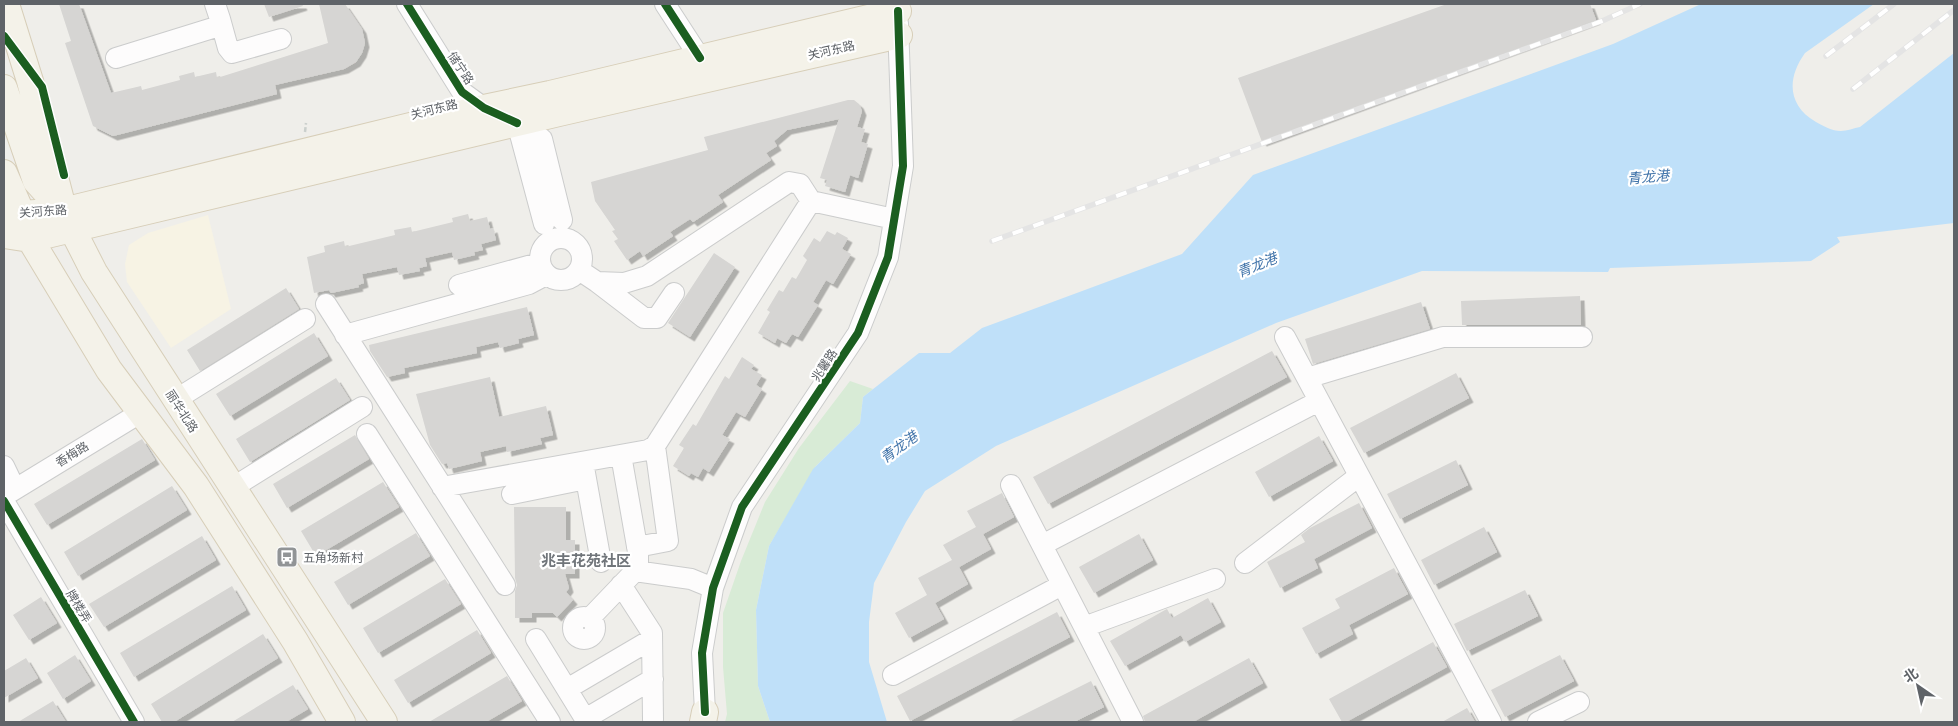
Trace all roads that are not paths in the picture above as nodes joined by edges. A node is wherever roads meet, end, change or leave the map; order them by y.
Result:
1 (6, 4) edge
2 (407, 4) edge
3 (665, 4) edge
4 (218, 11) edge
5 (898, 23) junction
6 (281, 39) dead end
7 (116, 58) dead end
8 (700, 58) junction
9 (4, 88) edge
10 (484, 108) junction
11 (517, 123) junction
12 (4, 173) edge
13 (4, 179) edge
14 (811, 202) junction
15 (13, 213) edge
16 (894, 219) junction
17 (67, 220) junction
18 (4, 236) edge
19 (30, 239) junction
20 (551, 241) junction
21 (579, 270) junction
22 (597, 282) junction
23 (459, 285) dead end
24 (674, 293) dead end
25 (326, 304) dead end
26 (306, 319) dead end
27 (345, 335) junction
28 (1285, 337) dead end
29 (1582, 337) dead end
30 (1307, 378) junction
31 (175, 400) junction
32 (1319, 400) junction
33 (362, 407) dead end
34 (140, 413) junction
35 (367, 434) dead end
36 (656, 446) junction
37 (621, 455) junction
38 (4, 466) edge
39 (585, 471) junction
40 (1360, 476) junction
41 (1011, 485) dead end
42 (442, 487) junction
43 (232, 488) junction
44 (512, 494) dead end
45 (8, 496) edge
46 (1042, 545) junction
47 (637, 546) junction
48 (601, 562) dead end
49 (1245, 563) dead end
50 (628, 578) junction
51 (1215, 579) dead end
52 (1062, 584) junction
53 (505, 585) dead end
54 (713, 588) junction
55 (590, 618) dead end
56 (1084, 628) junction
57 (536, 639) dead end
58 (652, 639) junction
59 (893, 674) dead end
60 (653, 679) junction
61 (567, 689) junction
62 (1579, 702) dead end
63 (704, 717) edge
64 (586, 720) edge
65 (654, 720) dead end
66 (134, 722) edge
67 (342, 722) edge
68 (384, 722) edge
69 (550, 722) edge
70 (1131, 722) edge
71 (1491, 722) edge
72 (1538, 722) edge

1 - 17 main road
2 - 10 street, 储宁路
3 - 8 street
4 - 6 street
4 - 7 street
5 - 8 main road, 关河东路
5 - 11 main road, 关河东路
5 - 16 street, 兆馨路
8 - 10 main road, 关河东路
9 - 17 main road, 丽华北路
10 - 11 street, 储宁路
10 - 17 main road, 关河东路
11 - 17 main road, 关河东路
11 - 20 street, 储宁路
12 - 15 main road
13 - 15 main road
14 - 16 street
14 - 22 street
14 - 36 street
15 - 17 main road, 关河东路
15 - 19 main road
16 - 54 street, 兆馨路
17 - 19 main road, 关河东路
17 - 31 main road, 丽华北路
18 - 19 main road, 关河东路
19 - 34 main road
20 - 21 street
20 - 21 street
20 - 23 street
20 - 27 street
21 - 22 street
22 - 24 street
25 - 27 street
26 - 31 street
27 - 42 street
28 - 30 street
29 - 30 street
30 - 32 street
31 - 43 main road, 丽华北路
32 - 40 street
32 - 46 street
33 - 43 street
34 - 45 street, 香梅路
34 - 67 main road
35 - 69 street
36 - 37 street
36 - 47 street
37 - 39 street
37 - 47 street
38 - 45 street, 牌楼弄
39 - 42 street
39 - 44 street
39 - 48 street
40 - 49 street
40 - 71 street
41 - 46 street
42 - 53 street
43 - 68 main road, 丽华北路
45 - 66 street, 牌楼弄
46 - 52 street
47 - 50 street
50 - 54 street
50 - 55 street
50 - 58 street
51 - 56 street
52 - 56 street
52 - 59 street
54 - 63 street, 兆馨路
56 - 70 street
57 - 61 street
58 - 60 street
58 - 61 street
60 - 64 street
60 - 65 street
61 - 64 street
62 - 72 street

